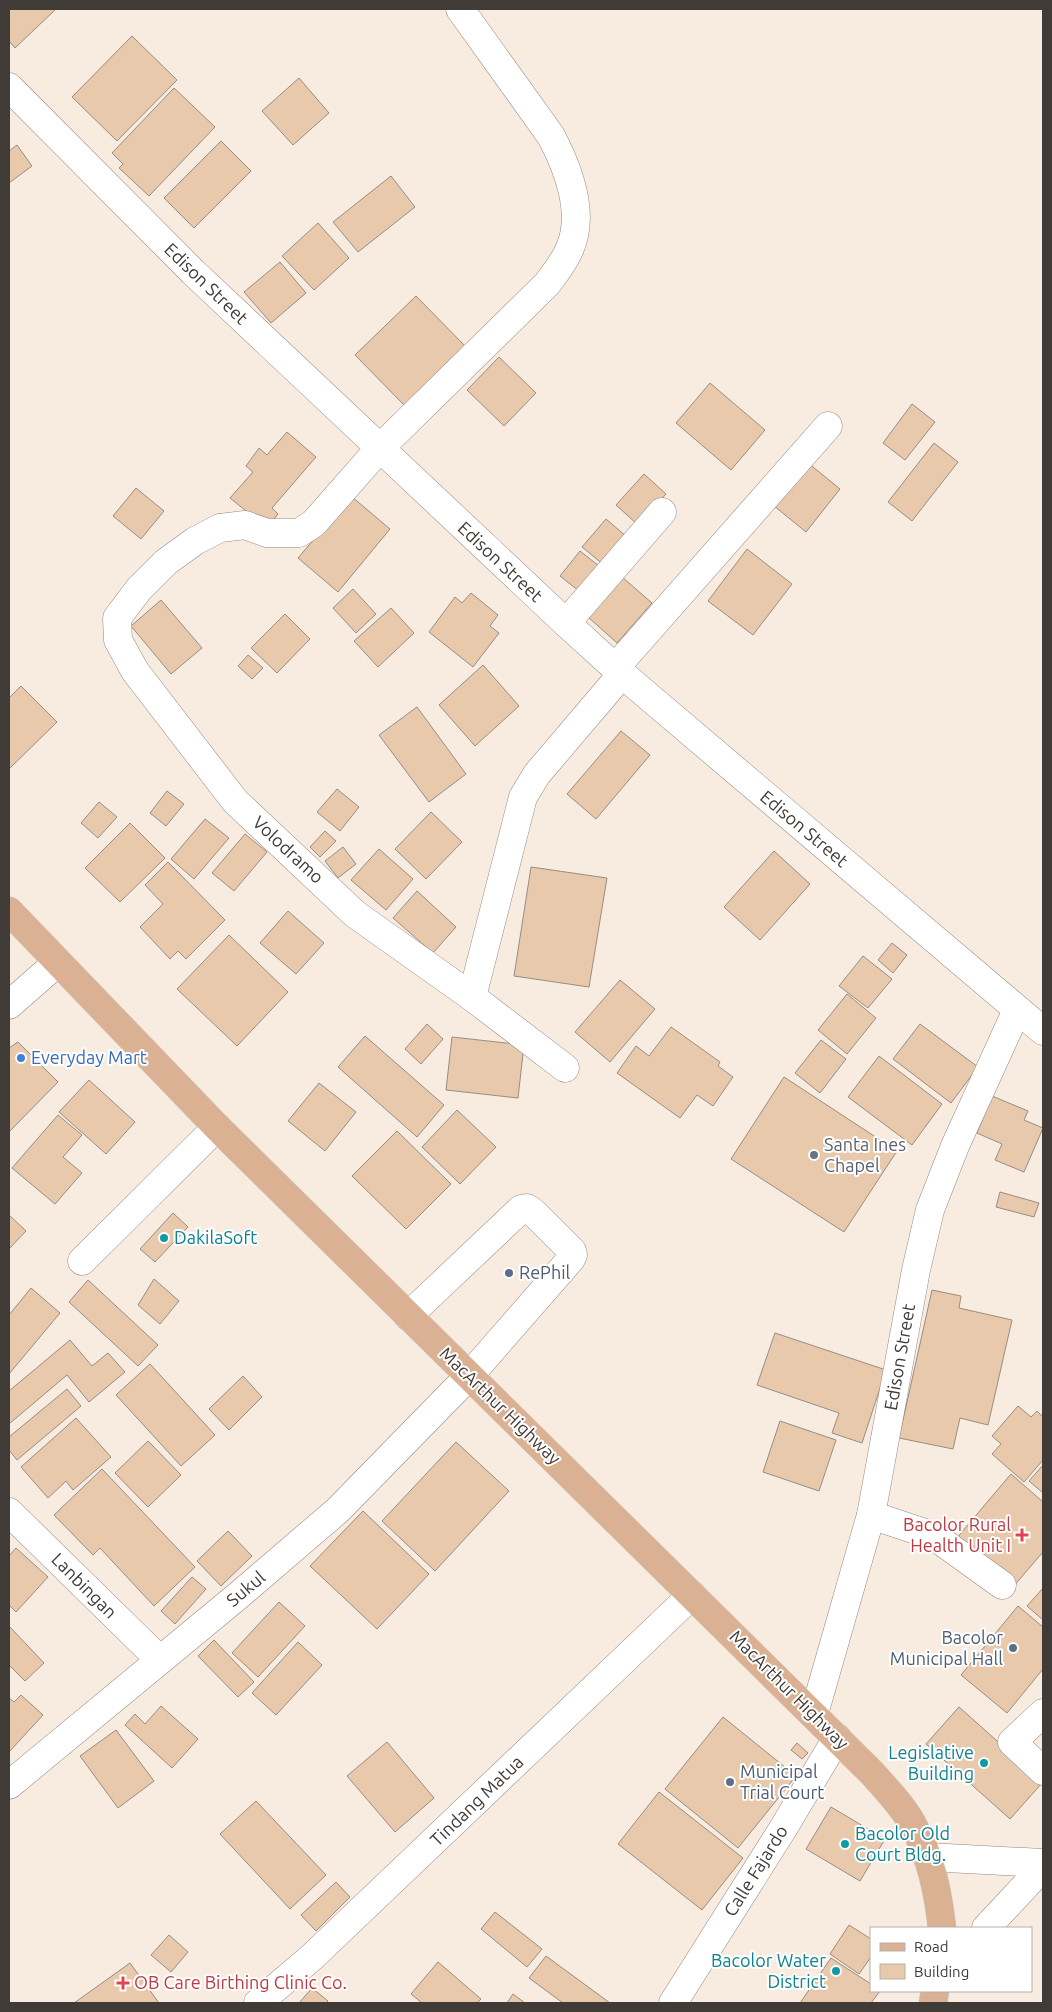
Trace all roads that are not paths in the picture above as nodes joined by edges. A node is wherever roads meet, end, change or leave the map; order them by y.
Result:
1 (460, 9) edge
2 (9, 87) edge
3 (828, 426) dead end
4 (379, 449) junction
5 (662, 512) dead end
6 (566, 623) junction
7 (619, 671) junction
8 (9, 911) edge
9 (58, 962) junction
10 (472, 997) junction
11 (9, 1005) edge
12 (1017, 1010) junction
13 (1043, 1031) edge
14 (565, 1068) dead end
15 (217, 1127) junction
16 (82, 1261) dead end
17 (408, 1316) junction
18 (469, 1376) junction
19 (10, 1515) edge
20 (872, 1515) junction
21 (1002, 1585) dead end
22 (692, 1595) junction
23 (160, 1660) junction
24 (1043, 1713) edge
25 (814, 1714) junction
26 (837, 1738) junction
27 (1043, 1771) edge
28 (9, 1785) edge
29 (928, 1857) junction
30 (1043, 1863) edge
31 (1043, 1867) edge
32 (942, 1927) edge
33 (987, 1927) edge
34 (258, 2003) edge
35 (673, 2003) edge

1 - 4 street, Volodramo
2 - 4 street, Edison Street
3 - 7 street
4 - 6 street, Edison Street
4 - 10 street, Volodramo
5 - 6 street
6 - 7 street, Edison Street
7 - 10 street
7 - 12 street, Edison Street
8 - 9 main road, MacArthur Highway
9 - 11 street
9 - 15 main road, MacArthur Highway
10 - 14 street, Volodramo
12 - 13 street, Edison Street
12 - 20 street, Edison Street
15 - 16 street
15 - 17 main road, MacArthur Highway
17 - 18 main road, MacArthur Highway
17 - 18 street, Sukul
18 - 22 main road, MacArthur Highway
18 - 23 street, Sukul
19 - 23 street, Lanbingan
20 - 21 street
20 - 25 street, Edison Street
22 - 25 main road, MacArthur Highway
22 - 34 street, Tindang Matua
23 - 28 street, Sukul
24 - 27 street
25 - 26 main road, MacArthur Highway
26 - 29 main road, MacArthur Highway
26 - 35 street, Calle Fajardo
29 - 30 street
29 - 32 main road, MacArthur Highway
31 - 33 street

